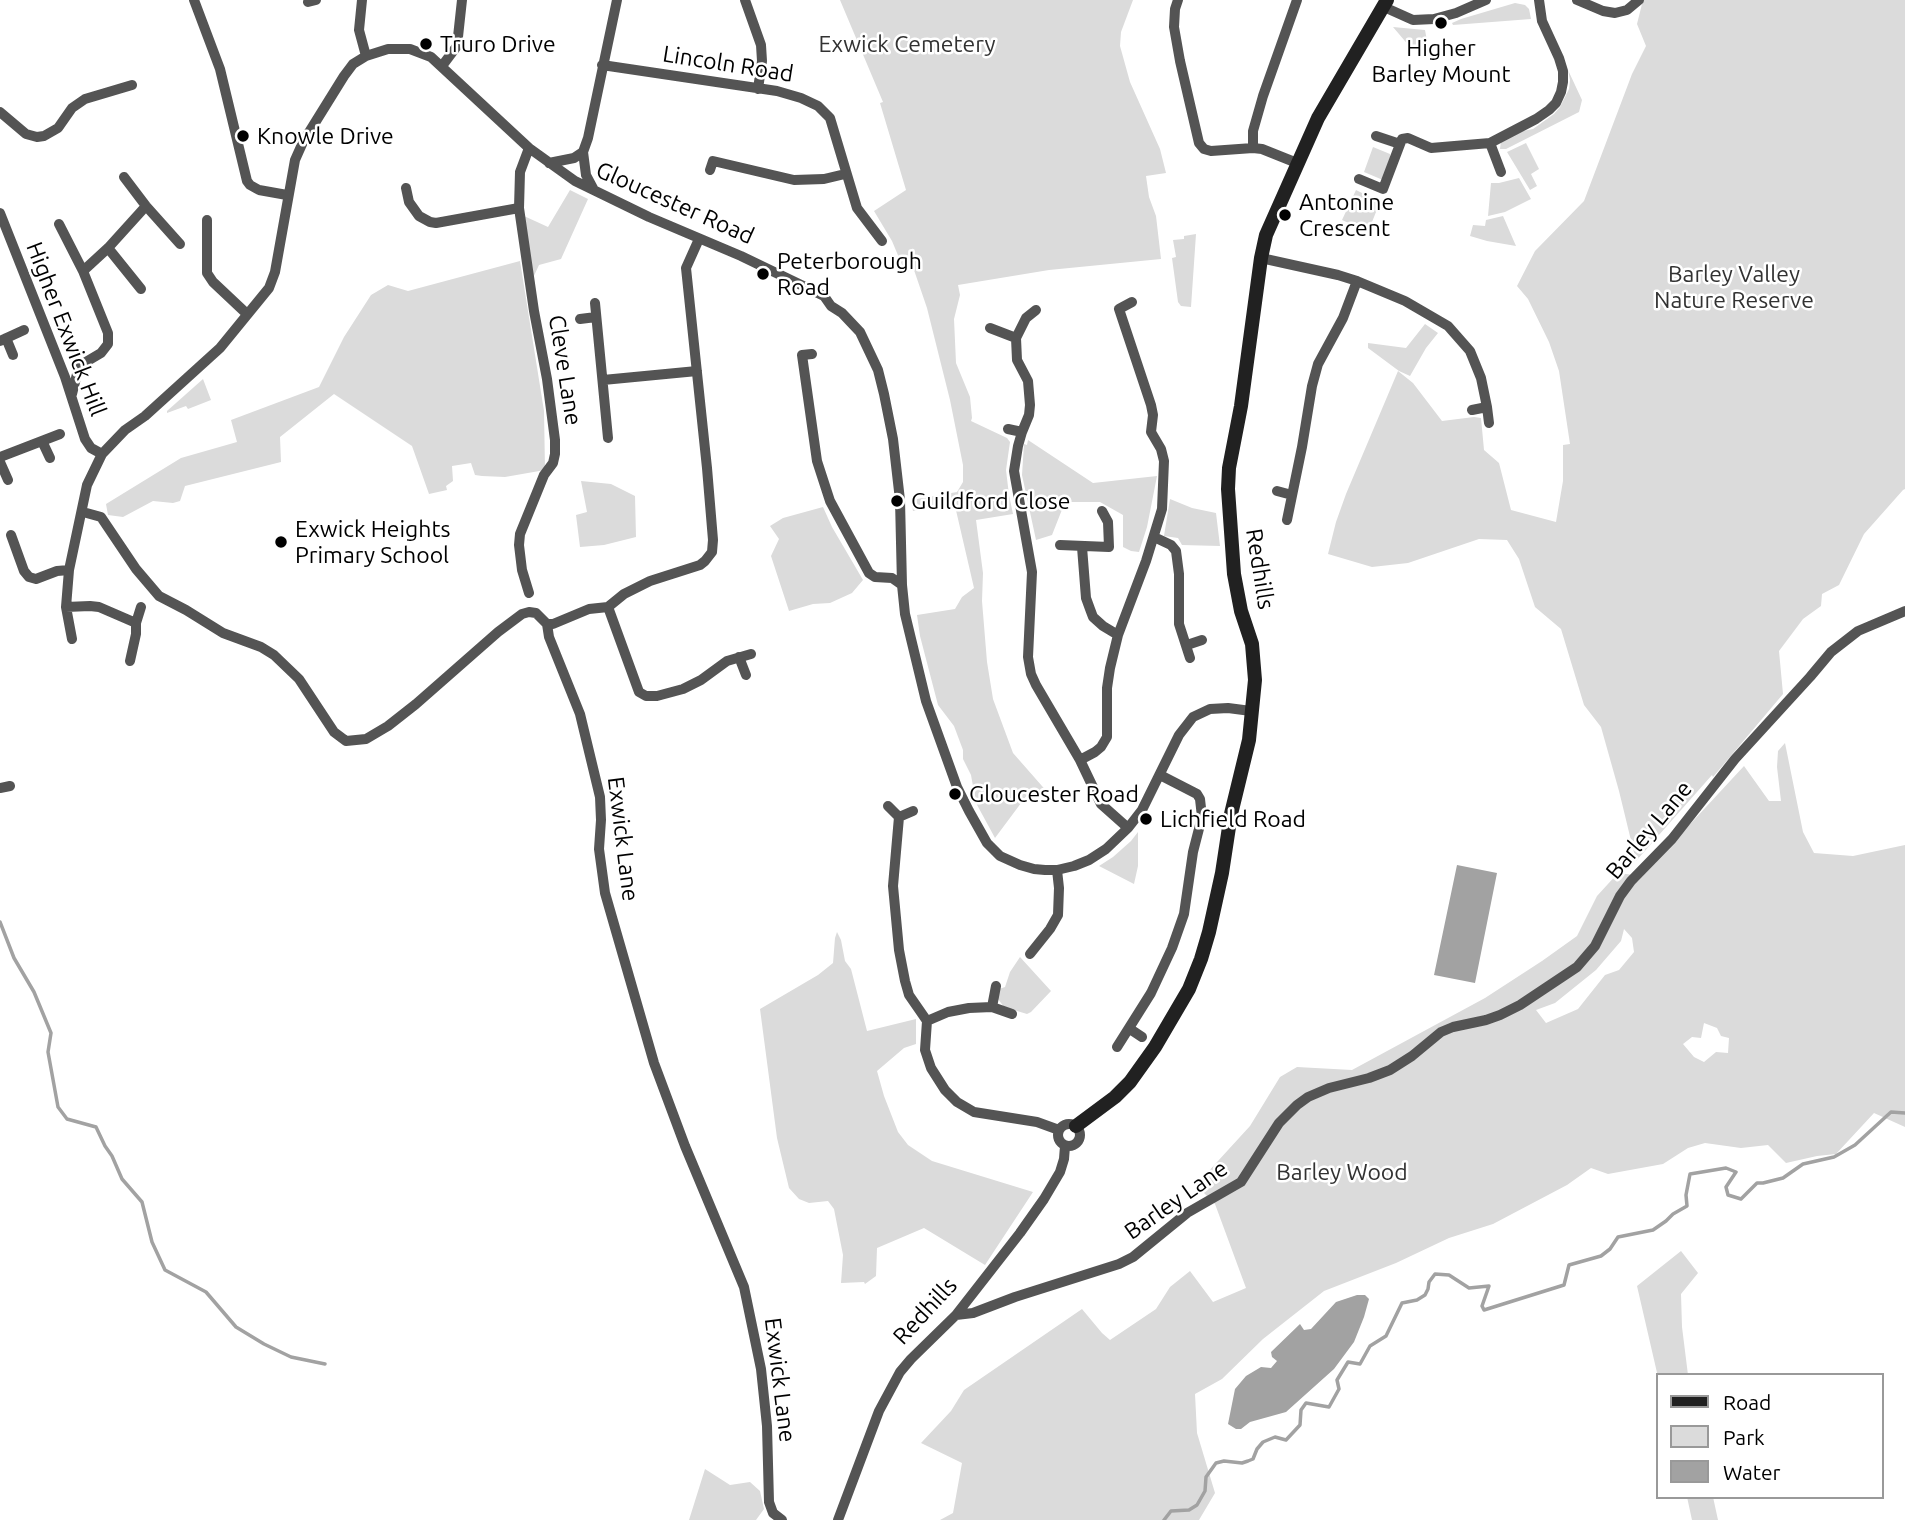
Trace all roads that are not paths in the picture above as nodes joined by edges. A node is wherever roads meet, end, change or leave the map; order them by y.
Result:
1 (194, 0) edge
2 (362, 0) edge
3 (462, 0) edge
4 (617, 0) edge
5 (745, 0) edge
6 (1178, 0) edge
7 (1297, 0) edge
8 (1486, 0) edge
9 (1539, 0) edge
10 (1577, 0) edge
11 (1639, 0) edge
12 (1386, 4) edge
13 (366, 55) junction
14 (602, 65) junction
15 (442, 66) junction
16 (132, 85) dead end
17 (758, 89) junction
18 (0, 112) edge
19 (1376, 136) dead end
20 (1490, 143) junction
21 (1400, 144) junction
22 (716, 147) dead end
23 (529, 148) junction
24 (1253, 148) junction
25 (583, 152) junction
26 (549, 163) junction
27 (1297, 163) junction
28 (1501, 172) dead end
29 (845, 174) junction
30 (124, 177) dead end
31 (1359, 178) dead end
32 (406, 188) dead end
33 (594, 190) junction
34 (287, 195) junction
35 (146, 206) junction
36 (519, 208) junction
37 (0, 213) edge
38 (207, 220) dead end
39 (59, 224) dead end
40 (2, 226) edge
41 (699, 239) junction
42 (882, 241) dead end
43 (180, 243) dead end
44 (108, 248) junction
45 (1261, 258) junction
46 (83, 271) junction
47 (1357, 281) junction
48 (141, 289) dead end
49 (1132, 302) dead end
50 (595, 303) dead end
51 (1035, 310) dead end
52 (247, 314) junction
53 (597, 317) junction
54 (580, 319) dead end
55 (990, 328) dead end
56 (24, 330) dead end
57 (1016, 338) junction
58 (3, 339) edge
59 (803, 354) dead end
60 (13, 355) dead end
61 (1017, 360) junction
62 (1006, 363) dead end
63 (697, 371) junction
64 (603, 380) junction
65 (71, 397) junction
66 (1487, 407) junction
67 (1472, 410) dead end
68 (1489, 423) dead end
69 (1007, 429) dead end
70 (1022, 432) junction
71 (1151, 432) junction
72 (60, 434) dead end
73 (1138, 435) dead end
74 (608, 438) dead end
75 (42, 441) junction
76 (102, 454) junction
77 (50, 458) dead end
78 (0, 459) edge
79 (8, 480) dead end
80 (1277, 491) dead end
81 (1292, 495) junction
82 (1102, 511) dead end
83 (83, 512) junction
84 (1287, 520) dead end
85 (11, 535) dead end
86 (1154, 537) junction
87 (1060, 545) dead end
88 (1082, 547) junction
89 (69, 570) junction
90 (902, 585) junction
91 (529, 593) dead end
92 (66, 607) junction
93 (141, 607) dead end
94 (608, 607) junction
95 (1905, 611) edge
96 (136, 623) junction
97 (547, 624) junction
98 (1118, 635) junction
99 (72, 639) dead end
100 (1202, 640) dead end
101 (1187, 645) junction
102 (1190, 658) dead end
103 (130, 661) dead end
104 (746, 675) dead end
105 (1251, 711) junction
106 (1080, 760) junction
107 (1160, 775) junction
108 (888, 806) dead end
109 (913, 811) dead end
110 (899, 817) junction
111 (1128, 828) junction
112 (1057, 870) junction
113 (1030, 954) dead end
114 (996, 986) dead end
115 (992, 1007) junction
116 (1012, 1014) dead end
117 (927, 1021) junction
118 (1130, 1028) junction
119 (1142, 1037) dead end
120 (1118, 1047) dead end
121 (1076, 1126) junction
122 (1059, 1130) junction
123 (1065, 1146) junction
124 (956, 1315) junction
125 (782, 1520) edge
126 (838, 1520) edge

1 - 34 street
2 - 13 street
3 - 15 street
4 - 14 street
5 - 17 street
6 - 24 street
7 - 24 street
8 - 12 street
9 - 20 street
10 - 11 street
12 - 27 street, Redhills
13 - 15 street, Gloucester Road
13 - 34 street
14 - 17 street, Lincoln Road
14 - 25 street
15 - 23 street, Gloucester Road
16 - 18 street
17 - 29 street, Lincoln Road
19 - 21 street
20 - 21 street
20 - 28 street
21 - 31 street
22 - 29 street
23 - 26 street, Gloucester Road
23 - 36 street, Cleve Lane
24 - 27 street
25 - 26 street
25 - 33 street
26 - 33 street, Gloucester Road
27 - 45 street, Redhills
29 - 42 street, Lincoln Road
30 - 35 street
32 - 36 street
33 - 41 street, Gloucester Road
34 - 52 street
35 - 43 street
35 - 44 street
36 - 91 street, Cleve Lane
37 - 40 street, Higher Exwick Hill
38 - 52 street
39 - 46 street
40 - 65 street, Higher Exwick Hill
41 - 63 street
41 - 90 street, Gloucester Road
44 - 46 street
44 - 48 street
45 - 47 street
45 - 105 street, Redhills
46 - 65 street
47 - 66 street
47 - 81 street
49 - 71 street
50 - 53 street
51 - 57 street
52 - 76 street
53 - 54 street
53 - 64 street
55 - 57 street
56 - 58 street
57 - 61 street
58 - 60 street
59 - 90 street
61 - 62 street
61 - 70 street
63 - 64 street
63 - 94 street
64 - 74 street
65 - 76 street, Higher Exwick Hill
66 - 67 street
66 - 68 street
69 - 70 street
70 - 106 street
71 - 73 street
71 - 86 street
72 - 75 street
75 - 77 street
75 - 78 street
76 - 83 street
78 - 79 street
80 - 81 street
81 - 84 street
82 - 88 street
83 - 89 street
83 - 97 street
85 - 89 street
86 - 98 street
86 - 101 street
87 - 88 street
88 - 98 street
89 - 92 street
90 - 112 street, Gloucester Road
92 - 96 street
92 - 99 street
93 - 96 street
94 - 97 street
94 - 104 street
95 - 124 street, Barley Lane
96 - 103 street
97 - 125 street, Exwick Lane
98 - 106 street
100 - 101 street
101 - 102 street
105 - 107 street
105 - 121 street, Redhills
106 - 111 street
107 - 111 street
107 - 118 street
108 - 110 street
109 - 110 street
110 - 117 street
111 - 112 street
112 - 113 street
114 - 115 street
115 - 116 street
115 - 117 street
117 - 122 street
118 - 119 street
118 - 120 street
121 - 122 street, Redhills
121 - 123 street, Redhills
122 - 123 street
123 - 124 street, Redhills
124 - 126 street, Redhills

